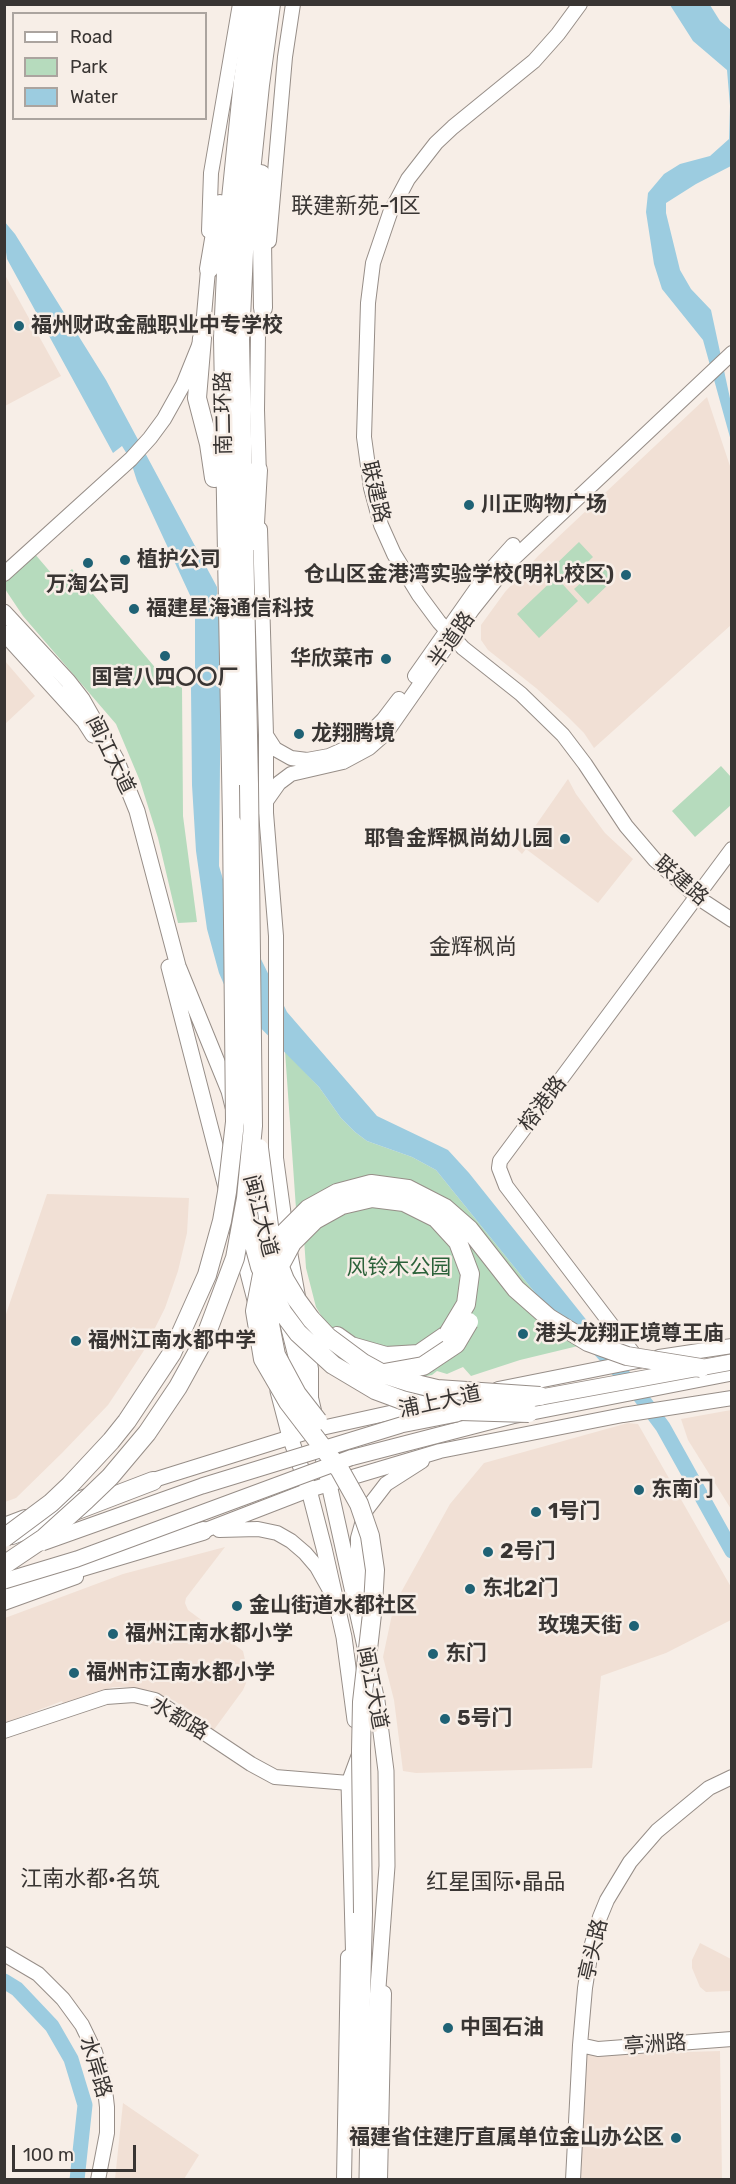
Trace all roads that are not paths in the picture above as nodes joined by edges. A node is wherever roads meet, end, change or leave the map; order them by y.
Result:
1 (240, 4) edge
2 (254, 4) edge
3 (271, 4) edge
4 (293, 4) edge
5 (580, 4) edge
6 (251, 83) junction
7 (209, 269) junction
8 (263, 308) junction
9 (202, 338) junction
10 (732, 341) edge
11 (732, 353) edge
12 (258, 470) junction
13 (4, 574) edge
14 (236, 607) junction
15 (4, 612) edge
16 (4, 633) edge
17 (449, 634) junction
18 (266, 735) junction
19 (266, 802) junction
20 (732, 849) edge
21 (697, 897) junction
22 (732, 920) edge
23 (228, 1091) junction
24 (235, 1122) junction
25 (253, 1126) junction
26 (445, 1208) junction
27 (285, 1224) junction
28 (305, 1315) junction
29 (732, 1346) edge
30 (315, 1350) junction
31 (633, 1361) junction
32 (732, 1362) edge
33 (701, 1368) junction
34 (732, 1373) edge
35 (540, 1396) junction
36 (732, 1398) edge
37 (311, 1400) junction
38 (429, 1404) junction
39 (529, 1413) junction
40 (317, 1429) junction
41 (290, 1437) junction
42 (440, 1451) junction
43 (153, 1481) junction
44 (328, 1484) junction
45 (309, 1490) junction
46 (4, 1525) edge
47 (203, 1531) junction
48 (4, 1538) edge
49 (4, 1557) edge
50 (4, 1565) edge
51 (4, 1581) edge
52 (4, 1593) edge
53 (336, 1602) junction
54 (4, 1603) edge
55 (358, 1620) junction
56 (4, 1731) edge
57 (732, 1777) edge
58 (349, 1783) junction
59 (350, 1862) junction
60 (387, 1866) junction
61 (368, 1913) junction
62 (4, 1954) edge
63 (732, 2039) edge
64 (580, 2045) junction
65 (363, 2122) junction
66 (98, 2180) edge
67 (344, 2180) edge
68 (357, 2180) edge
69 (367, 2180) edge
70 (380, 2180) edge
71 (573, 2180) edge

1 - 7 main road
2 - 6 highway, 南二环路
3 - 6 highway, 南二环路
4 - 8 main road
5 - 17 main road, 联建路
6 - 7 highway
6 - 8 highway
6 - 14 highway, 南二环路
7 - 9 main road
8 - 12 main road
9 - 13 main road
9 - 14 highway
10 - 17 main road, 半道路
11 - 17 main road, 半道路
12 - 14 highway
12 - 18 main road
14 - 24 highway, 南二环路, bridge
14 - 25 highway, 南二环路, bridge
15 - 23 main road, 闽江大道
16 - 41 main road, 闽江大道
17 - 18 main road, 半道路
17 - 19 main road, 半道路
17 - 21 main road, 联建路
18 - 19 main road
19 - 27 main road
20 - 21 main road, 榕港路
21 - 22 main road, 联建路
21 - 31 main road, 榕港路
23 - 27 main road
23 - 37 main road, 闽江大道
24 - 30 highway, bridge
24 - 48 highway, bridge
25 - 28 highway, bridge
25 - 50 highway, bridge
26 - 30 highway, bridge
26 - 33 highway, bridge
26 - 61 highway, bridge
27 - 28 main road
28 - 35 highway, bridge
28 - 37 main road
28 - 38 main road
28 - 61 highway, bridge
29 - 31 main road, 浦上大道
30 - 39 highway, bridge
31 - 38 main road, 浦上大道
32 - 33 main road, bridge
33 - 35 main road, bridge
34 - 39 main road
35 - 49 main road, bridge
36 - 42 main road
37 - 40 main road, 闽江大道
38 - 40 main road, 浦上大道
39 - 51 main road, bridge
40 - 41 main road, 浦上大道
40 - 44 main road, 闽江大道
41 - 43 main road, 浦上大道
41 - 45 main road, 闽江大道
42 - 44 main road
42 - 55 main road
43 - 46 main road, 浦上大道
43 - 48 highway
44 - 45 main road
44 - 55 main road, 闽江大道
45 - 47 main road
45 - 53 main road, 闽江大道
47 - 52 highway
47 - 53 main road
47 - 54 main road
53 - 58 main road, 闽江大道
55 - 60 main road, 闽江大道
56 - 58 main road, 水都路
57 - 64 main road, 亭头路
58 - 59 main road, 闽江大道
59 - 65 main road, 闽江大道
59 - 67 main road
60 - 65 main road, 闽江大道
60 - 70 main road
61 - 65 highway
62 - 66 main road, 水岸路
63 - 64 main road, 亭洲路
64 - 71 main road, 亭头路
65 - 68 main road
65 - 69 main road

